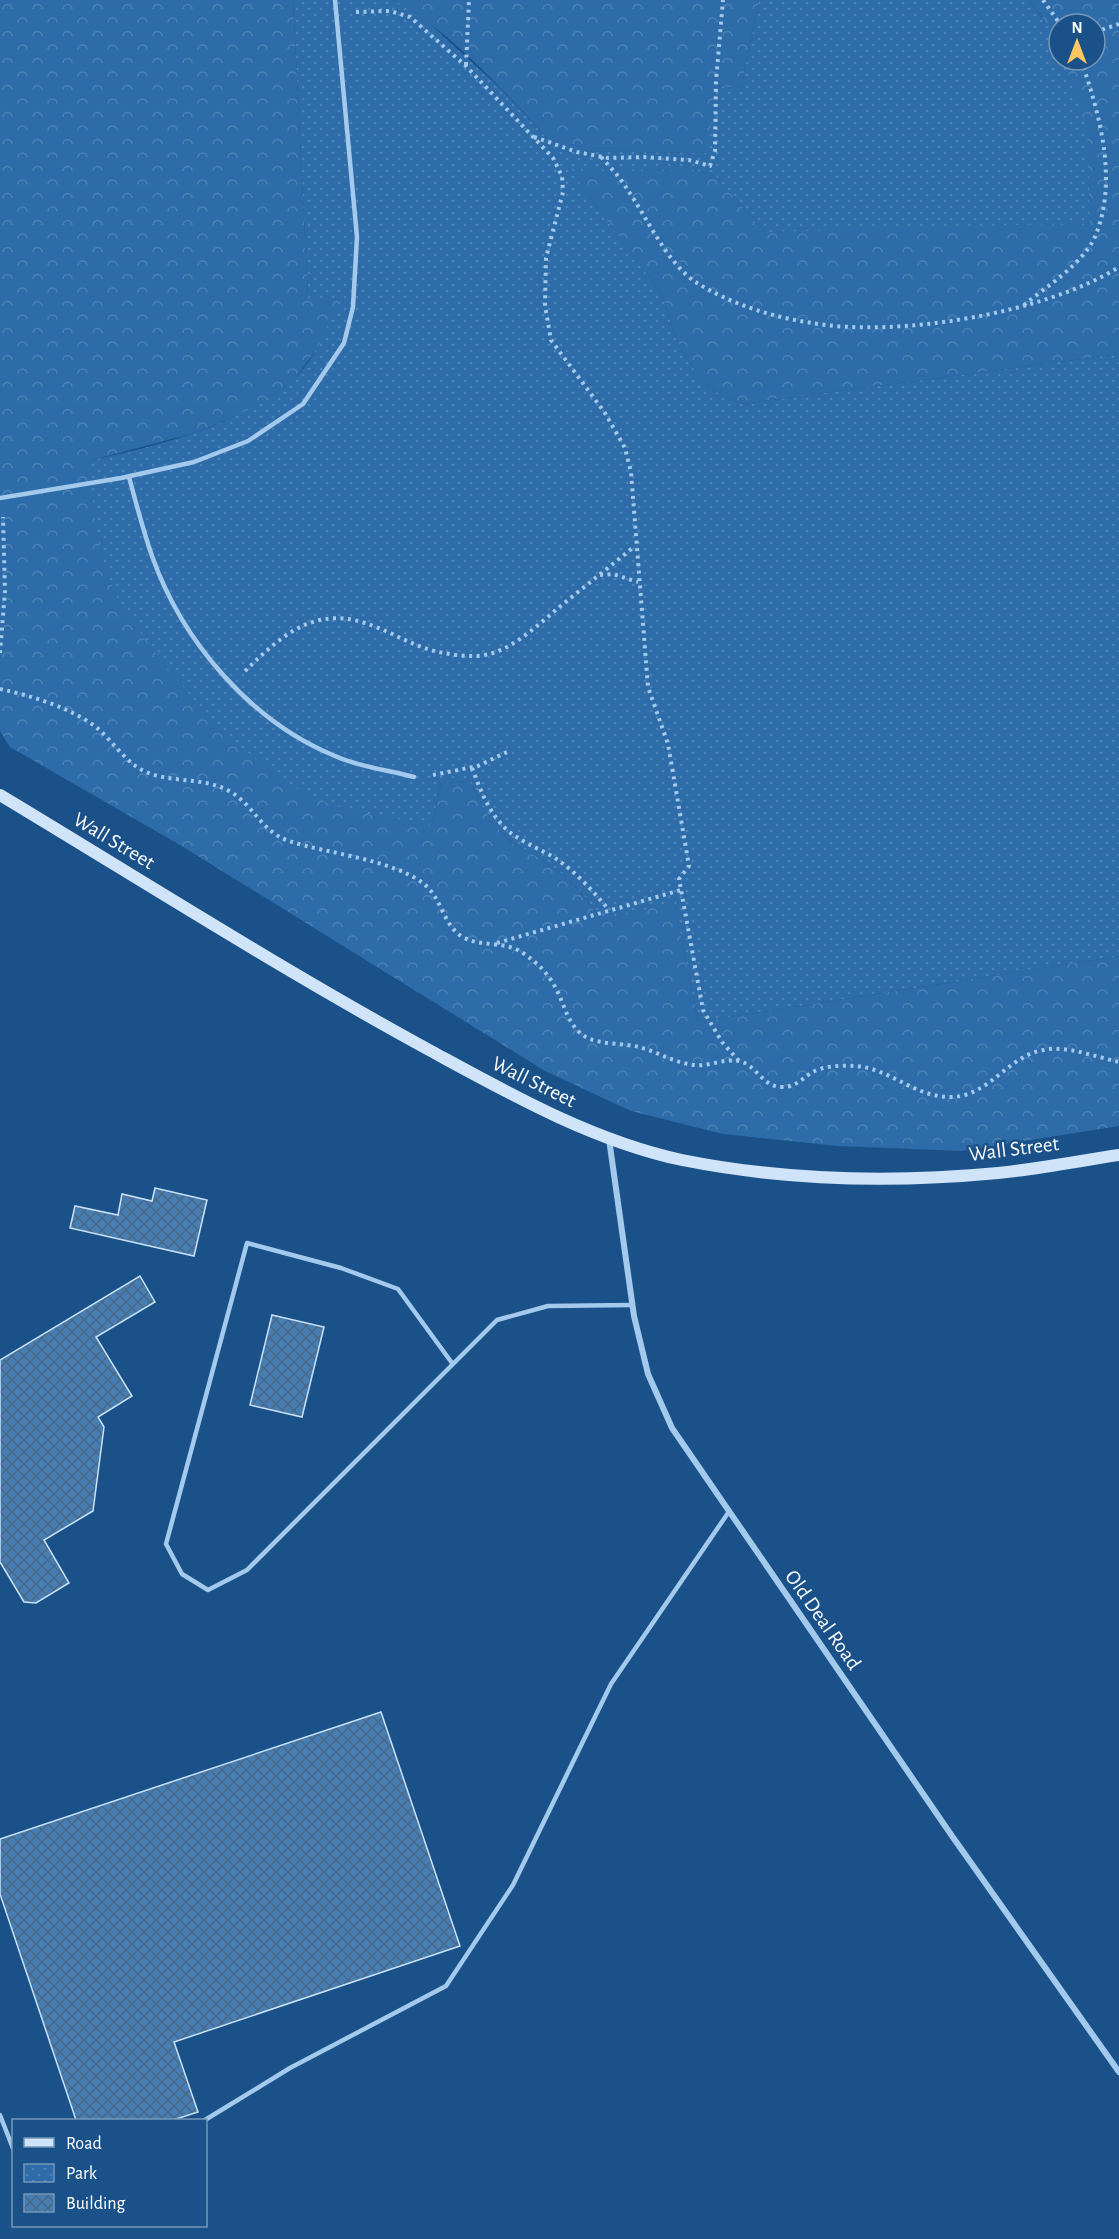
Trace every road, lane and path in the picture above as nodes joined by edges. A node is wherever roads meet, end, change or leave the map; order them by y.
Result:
1 (335, 0) edge
2 (469, 0) edge
3 (723, 0) edge
4 (337, 13) junction
5 (466, 66) junction
6 (1085, 72) edge
7 (533, 136) junction
8 (602, 157) junction
9 (1119, 267) edge
10 (1021, 308) junction
11 (129, 477) junction
12 (1, 498) edge
13 (636, 546) junction
14 (600, 575) junction
15 (638, 582) junction
16 (0, 654) edge
17 (232, 683) junction
18 (0, 690) edge
19 (507, 752) dead end
20 (472, 768) junction
21 (414, 777) joint
22 (0, 795) edge
23 (681, 890) junction
24 (609, 910) junction
25 (495, 943) junction
26 (739, 1061) junction
27 (1119, 1062) edge
28 (609, 1139) junction
29 (1119, 1155) edge
30 (632, 1305) junction
31 (452, 1363) junction
32 (728, 1512) junction
33 (1119, 2072) edge
34 (0, 2115) edge
35 (207, 2120) edge
36 (12, 2146) edge

1 - 4 lane
2 - 5 path
3 - 8 path
4 - 5 path
4 - 11 lane
5 - 7 path
6 - 10 path
7 - 8 path
7 - 13 path
8 - 10 path
9 - 10 path
11 - 12 lane
11 - 17 lane
12 - 16 path
13 - 14 path
13 - 15 path
14 - 15 path
14 - 17 path
15 - 23 path
17 - 21 lane
18 - 25 path
19 - 20 path
20 - 21 path
20 - 24 path
22 - 28 street, Wall Street
23 - 24 path
23 - 26 path
24 - 25 path
25 - 26 path
26 - 27 path
28 - 29 street, Wall Street
28 - 30 street, Old Deal Road
30 - 31 lane
30 - 32 street, Old Deal Road
31 - 31 lane
32 - 33 street, Old Deal Road
32 - 35 lane
34 - 36 lane

